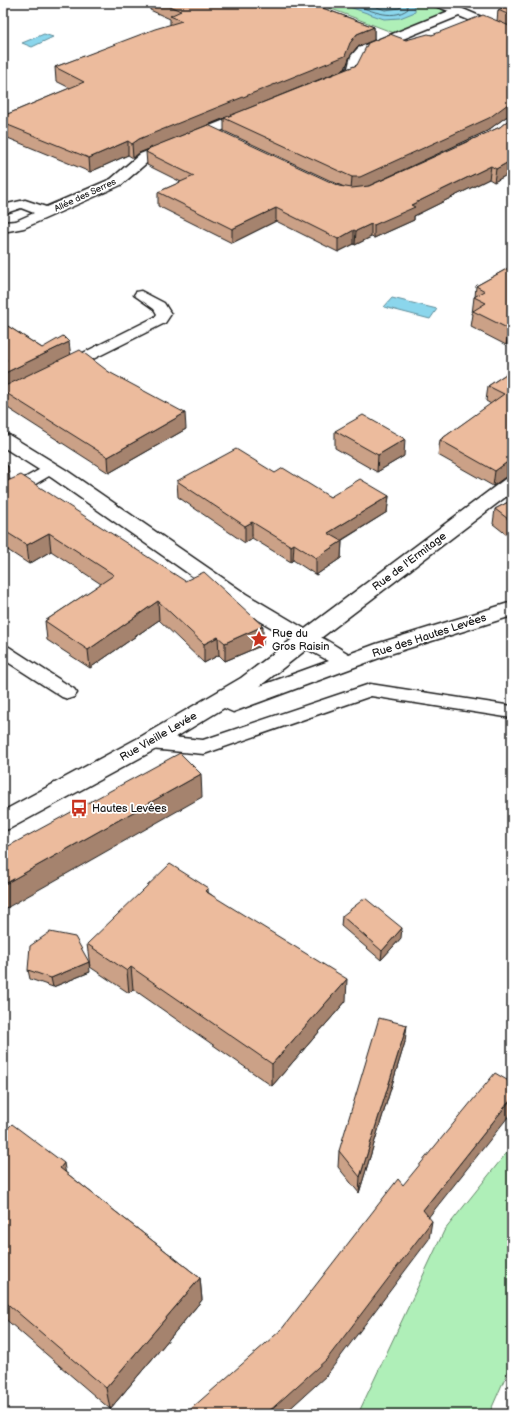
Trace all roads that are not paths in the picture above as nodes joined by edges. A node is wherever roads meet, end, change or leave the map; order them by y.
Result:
1 (439, 3) edge
2 (460, 11) junction
3 (512, 34) edge
4 (322, 85) edge
5 (265, 108) edge
6 (208, 131) junction
7 (222, 138) edge
8 (3, 210) edge
9 (46, 213) junction
10 (3, 227) edge
11 (141, 295) dead end
12 (53, 374) edge
13 (3, 439) edge
14 (51, 469) junction
15 (512, 483) edge
16 (3, 497) edge
17 (512, 609) edge
18 (306, 639) junction
19 (3, 651) edge
20 (347, 662) junction
21 (68, 694) dead end
22 (512, 712) edge
23 (187, 720) junction
24 (150, 742) junction
25 (3, 822) edge

1 - 2 street
2 - 3 street
2 - 4 street
5 - 6 street, Allée des Serres
6 - 7 street
6 - 9 street, Allée des Serres
8 - 9 street, Allée des Serres
9 - 10 street, Allée des Serres
11 - 12 lane
13 - 14 street
14 - 16 lane
14 - 18 street
15 - 18 street, Rue de l'Ermitage
17 - 20 street, Rue des Hautes Levées
18 - 20 street
18 - 23 street, Rue Vieille Levée
19 - 21 lane
20 - 23 street, Rue des Hautes Levées
22 - 24 lane
23 - 24 street, Rue Vieille Levée
24 - 25 street, Rue Vieille Levée

